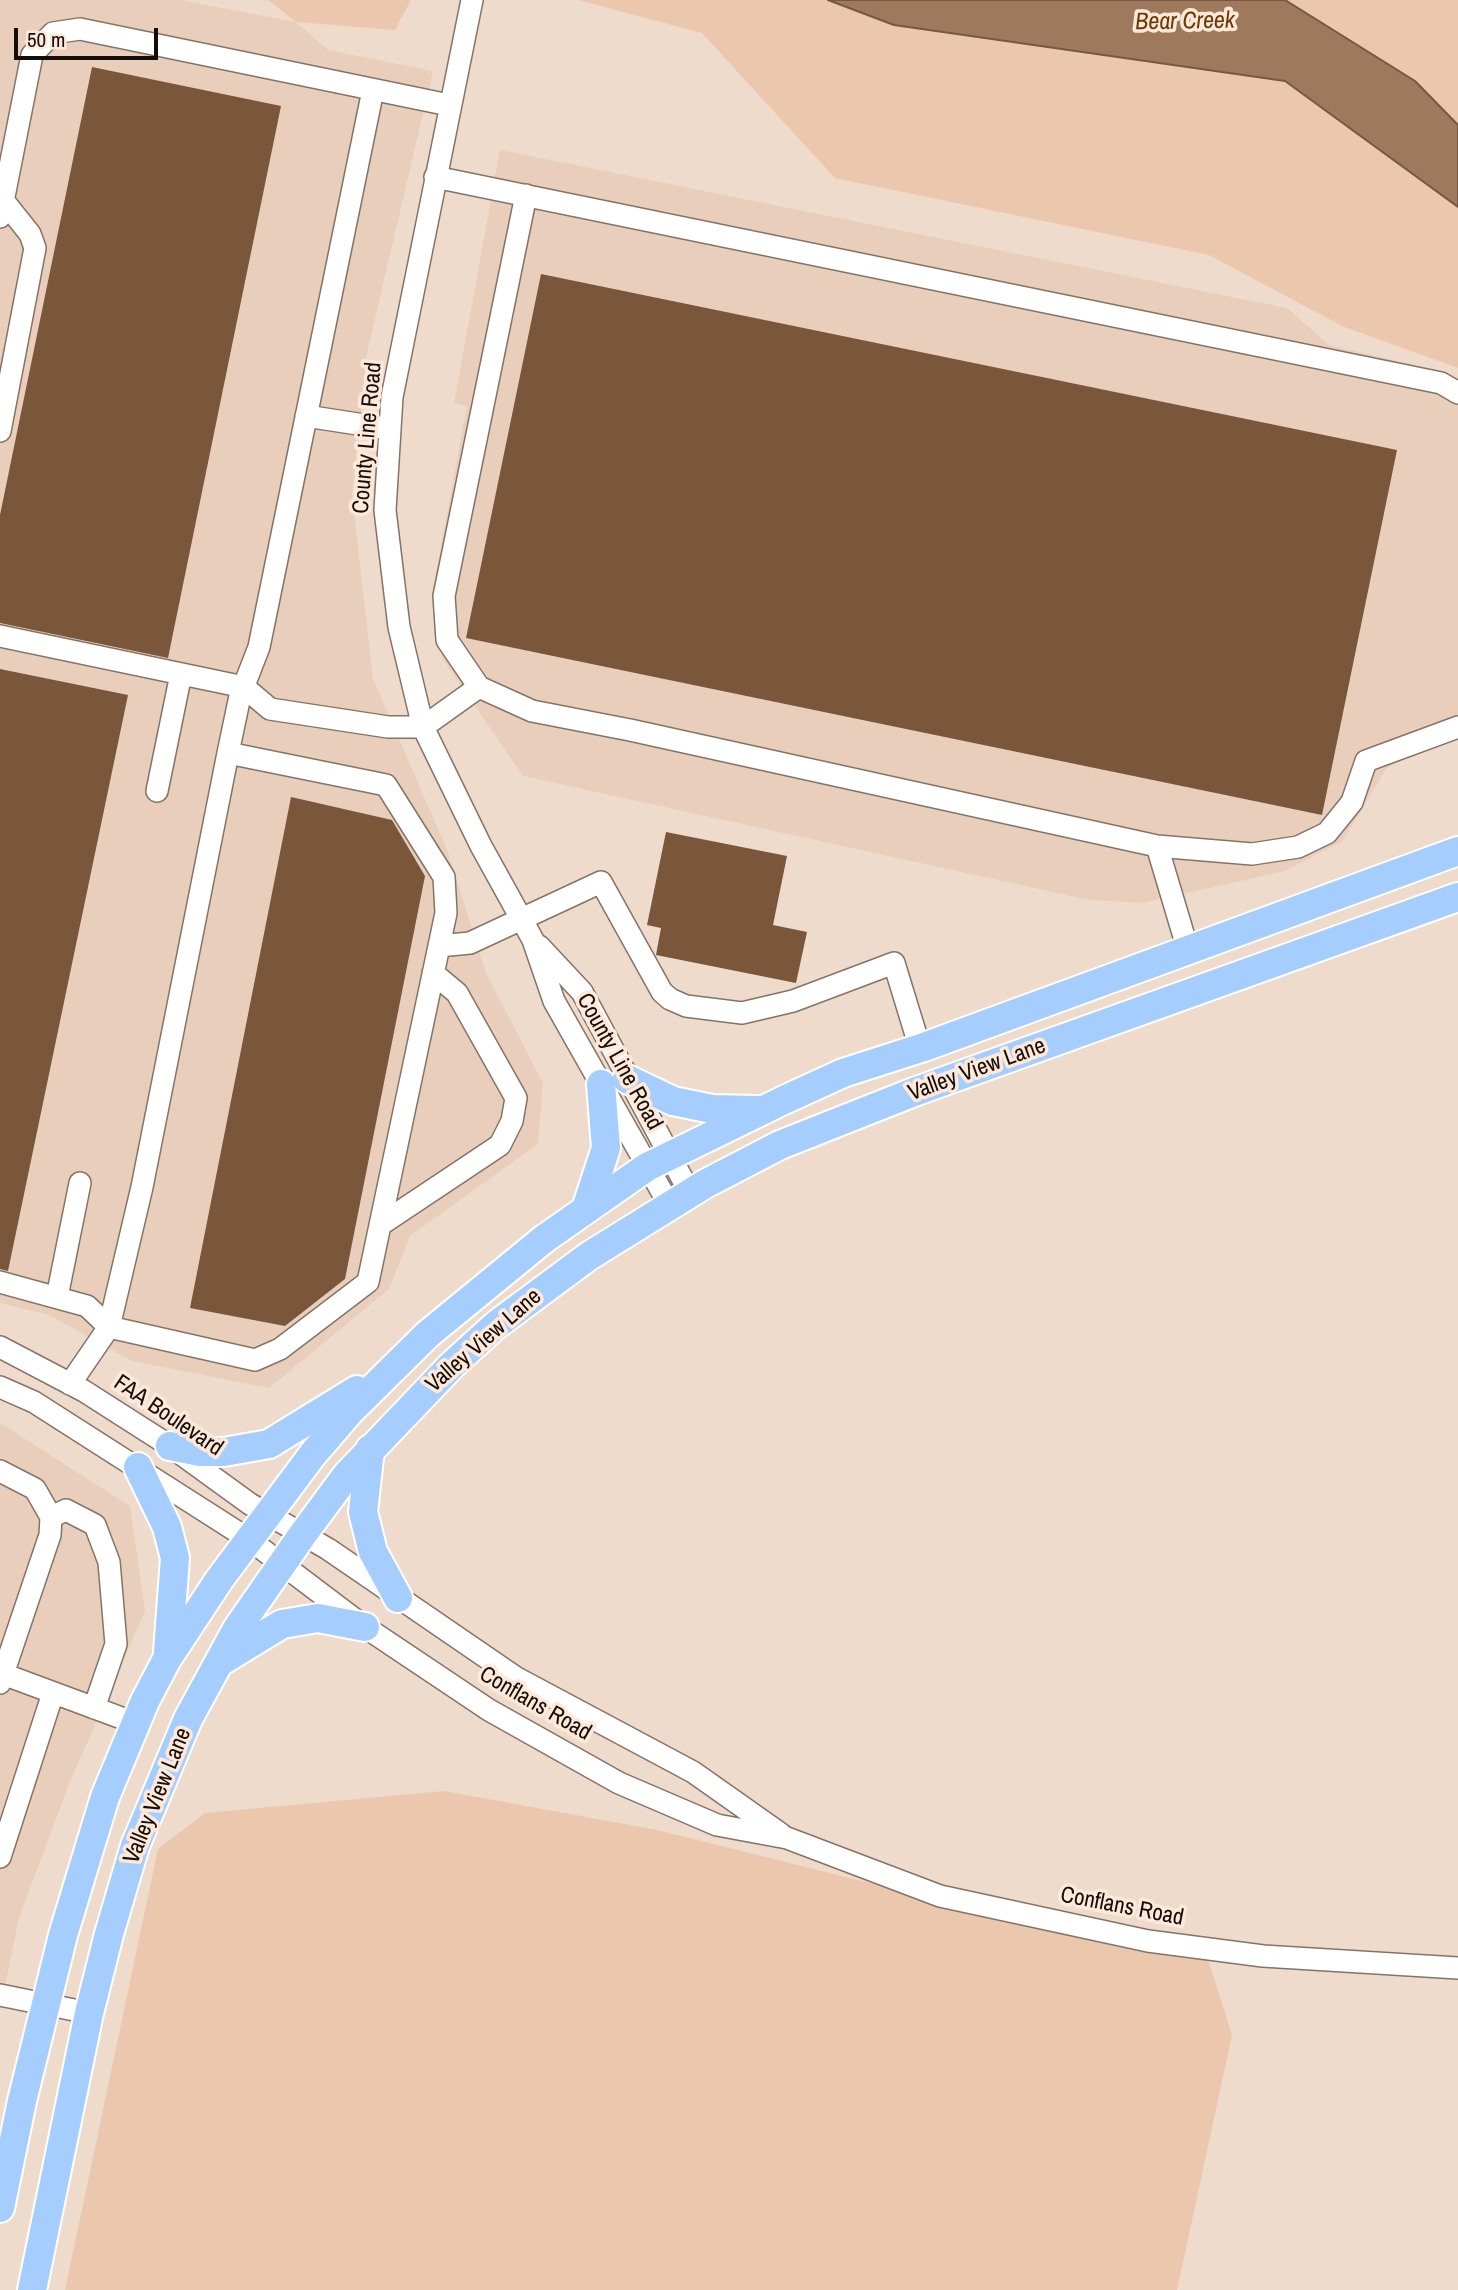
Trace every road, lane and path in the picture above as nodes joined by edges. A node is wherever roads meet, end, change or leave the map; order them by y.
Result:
1 (472, 1) edge
2 (373, 90) junction
3 (449, 106) junction
4 (435, 177) junction
5 (526, 195) junction
6 (2, 209) edge
7 (1458, 393) edge
8 (306, 416) junction
9 (390, 429) junction
10 (0, 432) edge
11 (0, 636) edge
12 (181, 674) junction
13 (244, 687) junction
14 (479, 687) junction
15 (423, 727) junction
16 (1458, 727) edge
17 (228, 753) junction
18 (157, 791) dead end
19 (1157, 846) junction
20 (1458, 851) edge
21 (1458, 897) edge
22 (522, 919) junction
23 (439, 946) junction
24 (1188, 950) junction
25 (433, 973) junction
26 (1205, 987) junction
27 (920, 1048) junction
28 (614, 1082) junction
29 (763, 1110) junction
30 (658, 1162) junction
31 (80, 1183) dead end
32 (680, 1199) junction
33 (586, 1209) junction
34 (380, 1225) junction
35 (0, 1282) edge
36 (57, 1297) junction
37 (109, 1327) junction
38 (0, 1347) edge
39 (392, 1368) junction
40 (70, 1384) junction
41 (0, 1387) edge
42 (170, 1446) junction
43 (370, 1449) junction
44 (138, 1467) junction
45 (0, 1471) edge
46 (270, 1513) junction
47 (51, 1517) junction
48 (303, 1534) junction
49 (250, 1540) junction
50 (281, 1564) junction
51 (398, 1598) junction
52 (365, 1627) junction
53 (167, 1659) junction
54 (218, 1664) junction
55 (2, 1679) edge
56 (53, 1693) junction
57 (94, 1708) junction
58 (135, 1723) junction
59 (787, 1838) junction
60 (0, 1857) edge
61 (1458, 1968) edge
62 (0, 1995) edge
63 (47, 2004) junction
64 (89, 2013) junction
65 (0, 2208) edge
66 (32, 2290) edge

1 - 3 street, County Line Road
2 - 3 street
2 - 6 street
2 - 8 street
3 - 4 street, County Line Road
4 - 5 street
4 - 9 street, County Line Road
5 - 7 street
5 - 14 street
6 - 10 street
8 - 9 street
8 - 13 street
9 - 15 street, County Line Road
11 - 12 street
12 - 13 street
12 - 18 street
13 - 15 street
13 - 17 street
14 - 15 street
14 - 19 street
15 - 22 street, County Line Road
16 - 19 street
17 - 23 street
17 - 37 street
19 - 24 street
20 - 24 main road, Valley View Lane
21 - 26 main road, Valley View Lane
22 - 23 street
22 - 27 street
22 - 28 street, County Line Road
23 - 25 street
24 - 26 main road
24 - 27 main road, Valley View Lane
25 - 34 street
25 - 34 street
26 - 32 main road, Valley View Lane
27 - 29 main road, Valley View Lane
28 - 29 main road
28 - 30 street, County Line Road
28 - 33 main road
29 - 30 main road, Valley View Lane
30 - 32 street, County Line Road
30 - 33 main road, Valley View Lane
31 - 36 street
32 - 43 main road, Valley View Lane
33 - 39 main road, Valley View Lane
34 - 37 street
35 - 36 street
36 - 37 street
37 - 40 street
38 - 40 street, FAA Boulevard
39 - 42 main road
39 - 46 main road, Valley View Lane
40 - 42 street, FAA Boulevard
41 - 44 street
42 - 46 street, FAA Boulevard
43 - 48 main road, Valley View Lane
43 - 51 main road
44 - 49 street
44 - 53 main road
45 - 47 street
46 - 48 street, FAA Boulevard
46 - 49 main road, Valley View Lane
47 - 55 street
47 - 57 street
48 - 50 main road, Valley View Lane
48 - 51 street, Conflans Road
49 - 50 street
49 - 53 main road, Valley View Lane
50 - 52 street, Conflans Road
50 - 54 main road, Valley View Lane
51 - 59 street, Conflans Road
52 - 54 main road
52 - 59 street, Conflans Road
53 - 58 main road, Valley View Lane
54 - 64 main road, Valley View Lane
55 - 56 street
56 - 57 street
56 - 60 street
57 - 58 street
58 - 63 main road, Valley View Lane
59 - 61 street, Conflans Road
62 - 63 street
63 - 64 street
63 - 65 main road, Valley View Lane
64 - 66 main road, Valley View Lane

